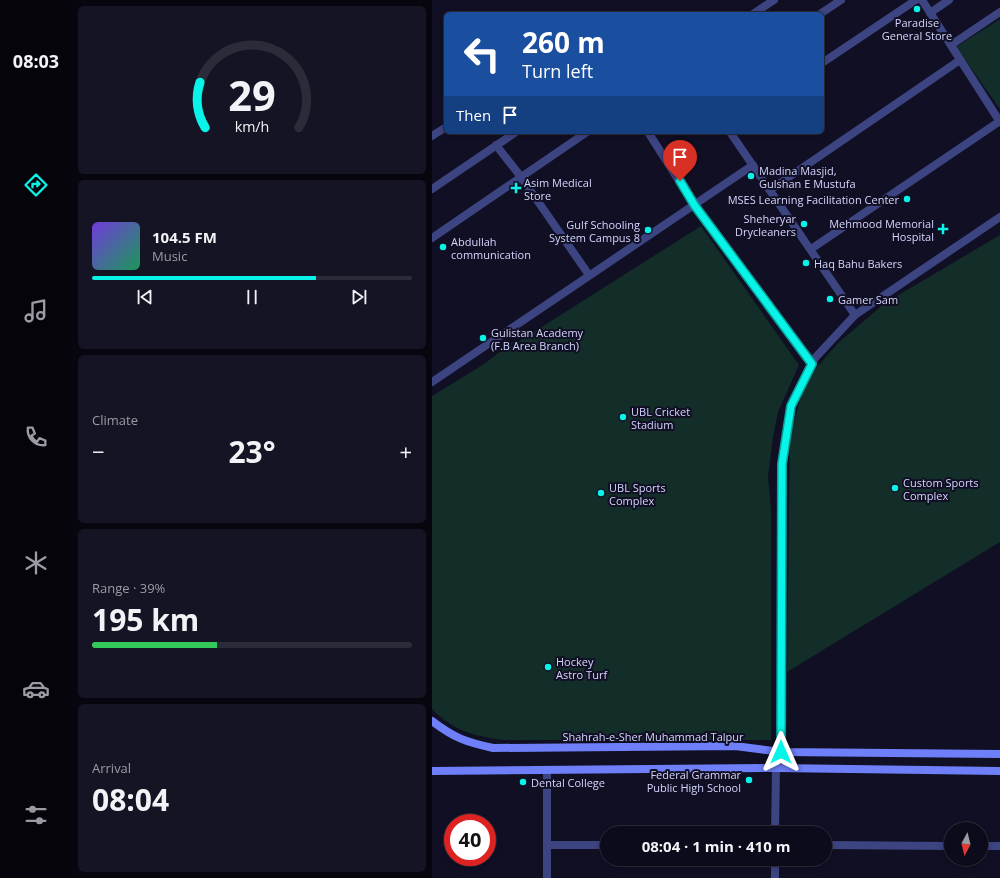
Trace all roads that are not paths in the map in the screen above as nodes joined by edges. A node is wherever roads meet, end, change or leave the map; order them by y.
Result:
1 (774, 0) edge
2 (841, 0) edge
3 (916, 0) edge
4 (922, 0) edge
5 (949, 0) edge
6 (756, 12) edge
7 (823, 12) edge
8 (1000, 12) edge
9 (930, 13) junction
10 (951, 45) junction
11 (960, 60) junction
12 (824, 62) edge
13 (1000, 122) edge
14 (443, 129) dead end
15 (513, 134) edge
16 (584, 134) edge
17 (649, 134) edge
18 (731, 134) edge
19 (432, 136) edge
20 (496, 145) junction
21 (753, 165) junction
22 (521, 177) junction
23 (432, 189) edge
24 (770, 190) junction
25 (695, 206) junction
26 (1000, 217) edge
27 (432, 238) edge
28 (811, 249) junction
29 (589, 275) junction
30 (855, 315) junction
31 (812, 364) junction
32 (432, 382) edge
33 (432, 721) edge
34 (781, 752) junction
35 (1000, 754) edge
36 (776, 768) junction
37 (547, 770) junction
38 (432, 771) edge
39 (1000, 771) edge
40 (775, 826) edge
41 (547, 845) junction
42 (600, 845) edge
43 (832, 845) edge
44 (944, 846) edge
45 (988, 846) edge
46 (1000, 846) edge
47 (775, 866) edge
48 (547, 878) edge
49 (775, 878) edge

1 - 6 street
2 - 7 street
3 - 12 street
4 - 9 street
5 - 9 street
8 - 10 street
9 - 10 street
10 - 11 street
11 - 13 street
11 - 24 street
13 - 28 street
14 - 19 street
15 - 20 street
16 - 22 street
17 - 25 street
18 - 21 street
20 - 22 street
20 - 23 street
21 - 24 street
21 - 25 street
22 - 27 street
22 - 29 street
24 - 28 street
25 - 29 street
25 - 31 street
26 - 30 street
28 - 30 street
29 - 32 street
30 - 31 street
31 - 34 street
33 - 34 main road, Shahrah-e-Sher Muhammad Talpur
34 - 35 main road, Shahrah-e-Sher Muhammad Talpur
36 - 37 main road
36 - 39 main road
36 - 40 street
37 - 38 main road
37 - 41 street
41 - 42 street
41 - 48 street
43 - 44 street
45 - 46 street
47 - 49 street

